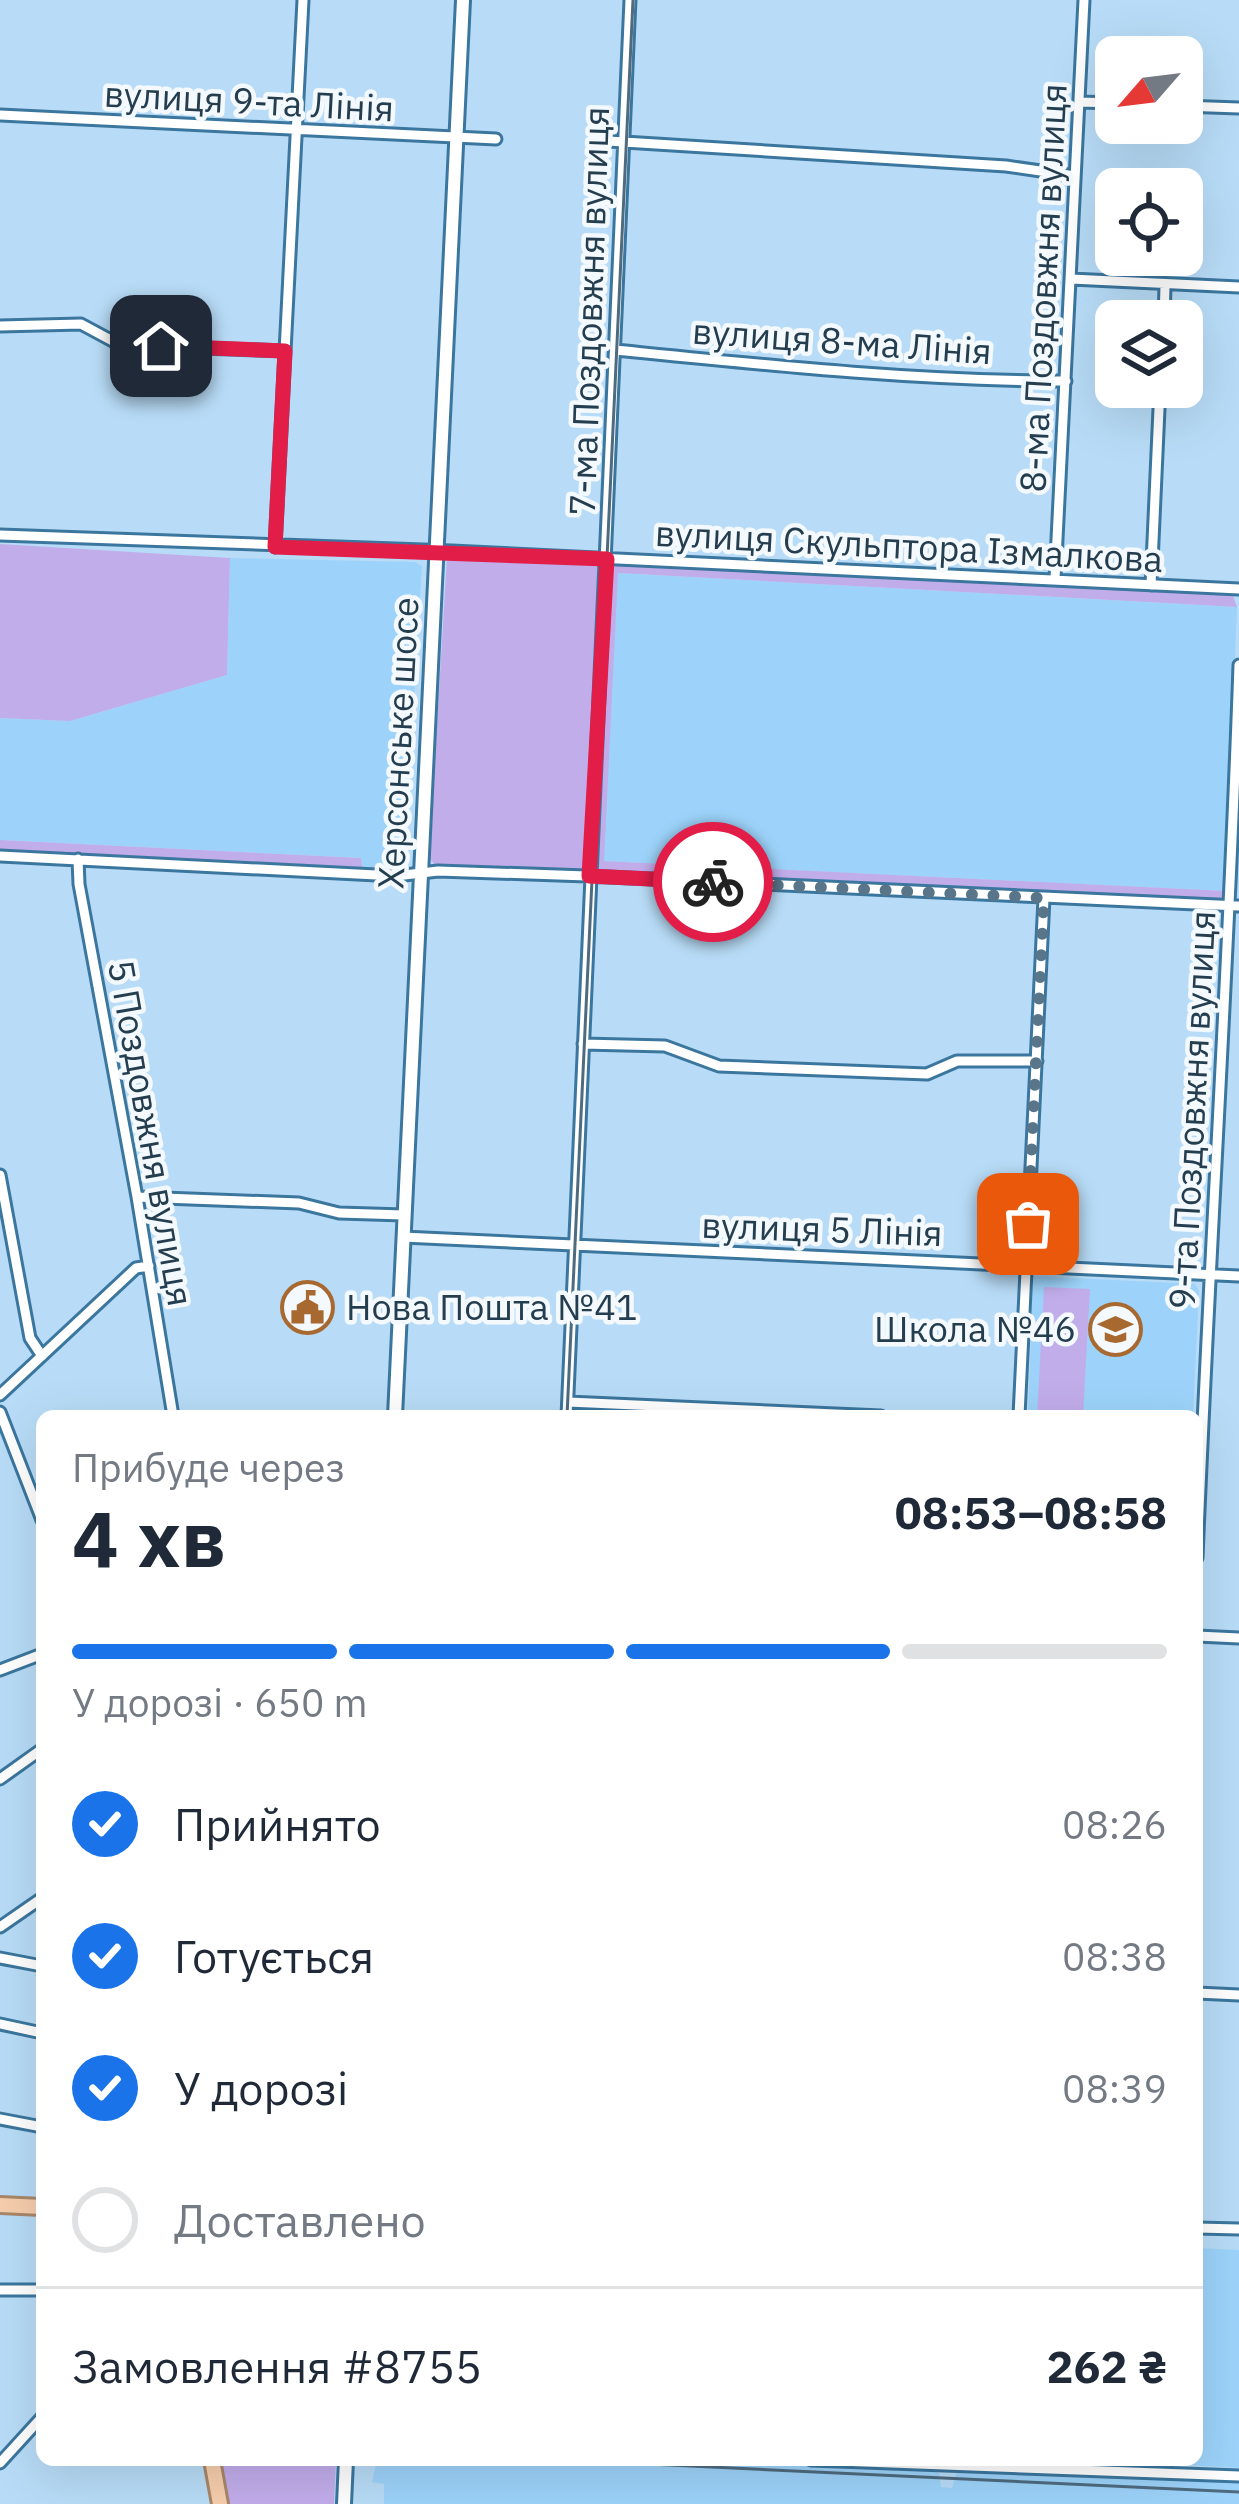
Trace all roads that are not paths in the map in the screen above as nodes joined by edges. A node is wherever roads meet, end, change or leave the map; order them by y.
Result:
1 (303, 0) edge
2 (463, 0) edge
3 (630, 0) edge
4 (1084, 0) edge
5 (1079, 102) junction
6 (1095, 102) edge
7 (1203, 107) edge
8 (1239, 108) edge
9 (0, 116) edge
10 (296, 130) junction
11 (456, 138) junction
12 (496, 140) dead end
13 (608, 141) dead end
14 (622, 141) junction
15 (1075, 176) junction
16 (1071, 280) junction
17 (1165, 286) junction
18 (1239, 287) edge
19 (1164, 300) edge
20 (0, 326) edge
21 (615, 350) junction
22 (285, 351) junction
23 (1066, 381) junction
24 (1159, 408) edge
25 (0, 535) edge
26 (275, 547) junction
27 (438, 551) junction
28 (607, 559) junction
29 (1055, 579) junction
30 (1151, 585) junction
31 (1239, 589) edge
32 (1239, 665) edge
33 (0, 856) edge
34 (78, 859) junction
35 (422, 873) junction
36 (589, 876) junction
37 (1044, 898) junction
38 (1235, 906) edge
39 (583, 1044) junction
40 (1037, 1061) junction
41 (0, 1175) edge
42 (137, 1197) junction
43 (404, 1215) junction
44 (403, 1238) junction
45 (574, 1246) junction
46 (1026, 1265) junction
47 (148, 1266) junction
48 (1208, 1275) junction
49 (1239, 1276) edge
50 (42, 1356) junction
51 (0, 1395) edge
52 (568, 1402) junction
53 (172, 1410) edge
54 (395, 1410) edge
55 (567, 1410) edge
56 (747, 1410) edge
57 (1019, 1410) edge
58 (1203, 1410) edge
59 (0, 1412) edge
60 (36, 1505) edge
61 (1203, 1636) edge
62 (1239, 1638) edge
63 (36, 1656) edge
64 (0, 1670) edge
65 (36, 1753) edge
66 (0, 1779) edge
67 (36, 1902) edge
68 (0, 1927) edge
69 (0, 1958) edge
70 (36, 1965) edge
71 (1203, 1993) edge
72 (1239, 1995) edge
73 (0, 2024) edge
74 (36, 2032) edge
75 (0, 2119) edge
76 (36, 2126) edge
77 (0, 2205) edge
78 (36, 2206) edge
79 (1203, 2228) edge
80 (1239, 2229) edge
81 (0, 2290) edge
82 (36, 2290) edge
83 (36, 2424) edge
84 (0, 2464) edge
85 (213, 2466) edge
86 (346, 2466) edge
87 (915, 2466) edge
88 (954, 2466) edge
89 (1032, 2466) edge
90 (1154, 2466) edge
91 (1153, 2473) junction
92 (1239, 2476) edge
93 (220, 2504) edge
94 (344, 2504) edge

1 - 10 street
2 - 11 main road, Херсонське шосе
3 - 14 street, 7-ма Поздовжня вулиця
4 - 5 street, 8-ма Поздовжня вулиця
5 - 6 street
5 - 15 street, 8-ма Поздовжня вулиця
7 - 8 street
9 - 10 street, вулиця 9-та Лінія
10 - 11 street, вулиця 9-та Лінія
10 - 22 street
11 - 12 street, вулиця 9-та Лінія
11 - 27 main road, Херсонське шосе
13 - 14 street
14 - 15 street
14 - 21 street, 7-ма Поздовжня вулиця
15 - 16 street, 8-ма Поздовжня вулиця
16 - 17 street
16 - 23 street, 8-ма Поздовжня вулиця
17 - 18 street
17 - 19 street
20 - 22 street
21 - 23 street, вулиця 8-ма Лінія
21 - 28 street, 7-ма Поздовжня вулиця
22 - 26 street
23 - 29 street, 8-ма Поздовжня вулиця
24 - 30 street
25 - 26 street, вулиця Скульптора Ізмалкова
26 - 27 street, вулиця Скульптора Ізмалкова
27 - 28 street, вулиця Скульптора Ізмалкова
27 - 35 main road, Херсонське шосе
28 - 29 street, вулиця Скульптора Ізмалкова
28 - 36 street, 7-ма Поздовжня вулиця
29 - 30 street, вулиця Скульптора Ізмалкова
30 - 31 street, вулиця Скульптора Ізмалкова
32 - 38 street, 9-та Поздовжня вулиця
33 - 34 street
34 - 35 street
34 - 42 street, 5 Поздовжня вулиця
35 - 36 street
35 - 43 main road, Херсонське шосе
36 - 37 street
36 - 39 street, 7-ма Поздовжня вулиця
37 - 38 street
37 - 40 street
38 - 48 street, 9-та Поздовжня вулиця
39 - 40 street
39 - 45 street, 7-ма Поздовжня вулиця
40 - 46 street
41 - 50 street
42 - 43 street
42 - 47 street, 5 Поздовжня вулиця
43 - 44 main road, Херсонське шосе
44 - 45 street, вулиця 5 Лінія
44 - 54 main road, Херсонське шосе
45 - 46 street, вулиця 5 Лінія
45 - 52 street, 7-ма Поздовжня вулиця
46 - 48 street, вулиця 5 Лінія
46 - 57 street
47 - 50 street
47 - 53 street, 5 Поздовжня вулиця
48 - 49 street, вулиця 5 Лінія
48 - 58 street, 9-та Поздовжня вулиця
50 - 51 street
52 - 55 street, 7-ма Поздовжня вулиця
52 - 56 street
59 - 60 street
61 - 62 street
63 - 64 street
65 - 66 street
67 - 68 street
69 - 70 street
71 - 72 street
73 - 74 street
75 - 76 street
77 - 78 main road
79 - 80 street
81 - 82 street
83 - 84 street
85 - 93 main road
86 - 94 main road
87 - 88 street
89 - 91 street
90 - 91 street
91 - 92 street

